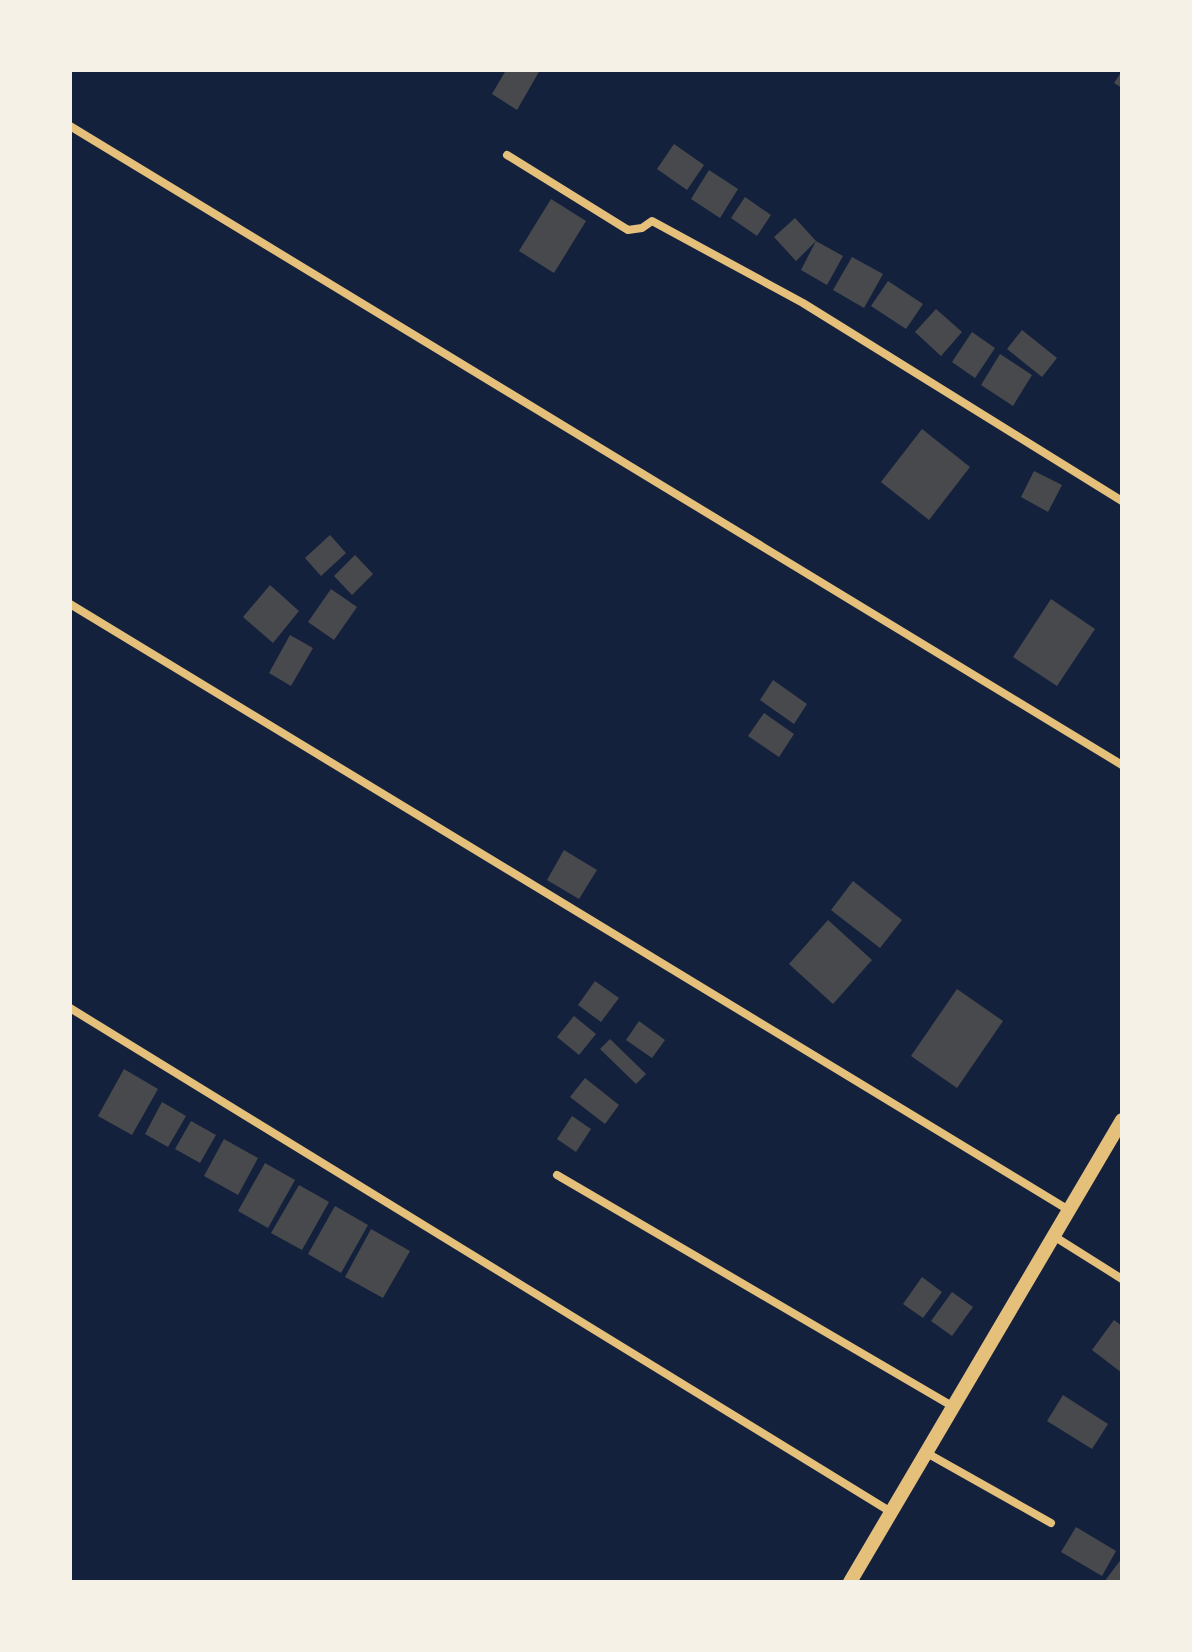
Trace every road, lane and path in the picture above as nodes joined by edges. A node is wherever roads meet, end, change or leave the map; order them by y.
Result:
1 (70, 126) edge
2 (507, 155) dead end
3 (1122, 501) edge
4 (70, 604) edge
5 (1122, 765) edge
6 (70, 1008) edge
7 (1122, 1120) edge
8 (557, 1175) dead end
9 (1067, 1209) junction
10 (1052, 1235) junction
11 (1122, 1279) edge
12 (952, 1406) junction
13 (924, 1452) junction
14 (891, 1512) junction
15 (1051, 1523) dead end
16 (850, 1582) edge

1 - 5 street
2 - 3 street
4 - 9 street
6 - 14 street
7 - 9 street
8 - 12 street
9 - 10 street
10 - 11 street
10 - 12 street
12 - 13 street
13 - 14 street
13 - 15 street
14 - 16 street

